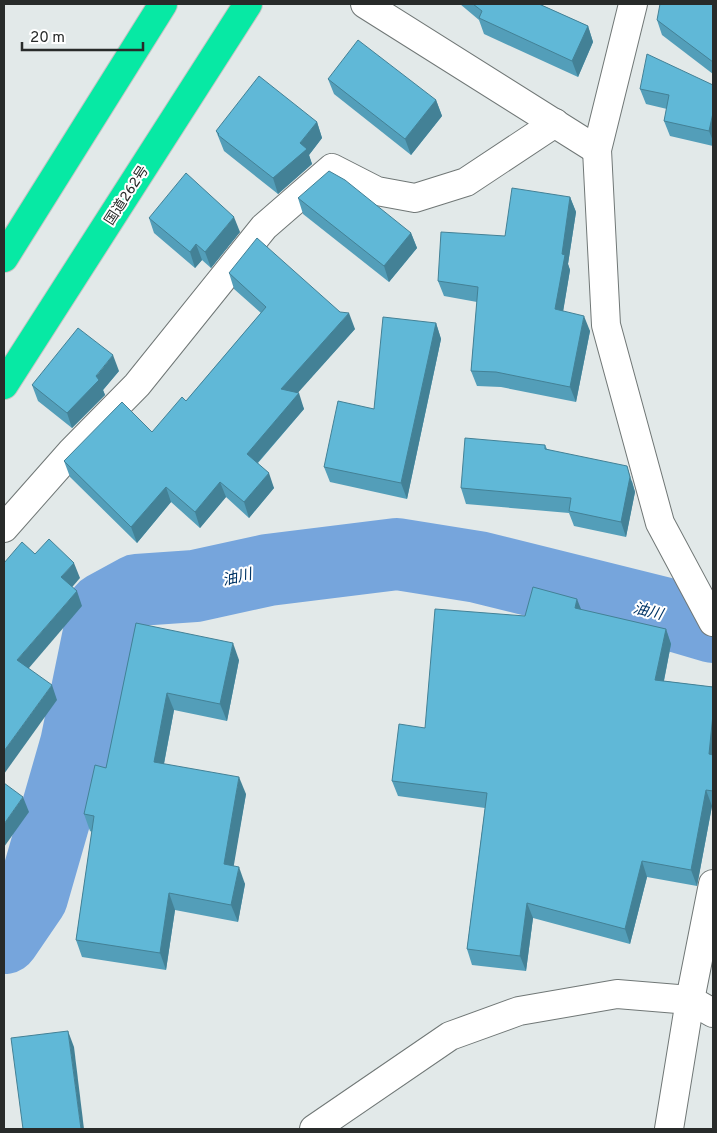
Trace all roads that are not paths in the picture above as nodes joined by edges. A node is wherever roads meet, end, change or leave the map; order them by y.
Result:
1 (163, 4) edge
2 (248, 4) edge
3 (365, 4) edge
4 (633, 4) edge
5 (555, 123) junction
6 (597, 150) junction
7 (4, 258) edge
8 (4, 385) edge
9 (4, 528) edge
10 (713, 622) edge
11 (713, 884) edge
12 (690, 1000) junction
13 (713, 1013) edge
14 (314, 1129) edge
15 (669, 1129) edge

1 - 7 highway
2 - 8 highway, 国道262号
3 - 5 street
4 - 6 street
5 - 6 street
5 - 9 street
6 - 10 street
11 - 12 street
12 - 13 street
12 - 14 street
12 - 15 street

